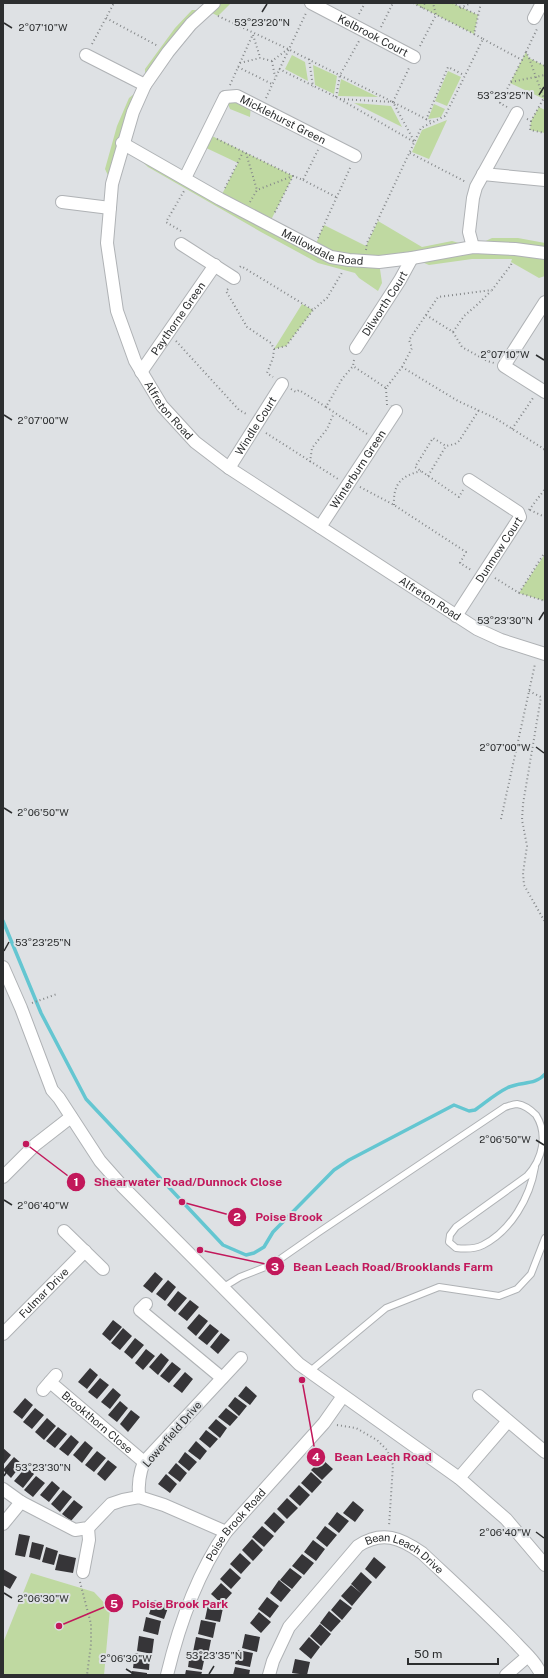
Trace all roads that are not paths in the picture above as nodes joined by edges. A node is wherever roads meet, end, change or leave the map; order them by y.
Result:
1 (311, 3) edge
2 (542, 3) edge
3 (210, 7) edge
4 (534, 18) road end
5 (86, 55) road end
6 (414, 57) road end
7 (145, 86) junction
8 (517, 113) road end
9 (122, 144) junction
10 (355, 156) road end
11 (483, 174) junction
12 (188, 179) junction
13 (545, 180) edge
14 (62, 202) dead end
15 (110, 208) junction
16 (181, 244) road end
17 (473, 247) junction
18 (545, 253) edge
19 (412, 258) junction
20 (214, 265) junction
21 (234, 278) road end
22 (545, 302) edge
23 (356, 348) road end
24 (141, 372) junction
25 (282, 384) road end
26 (542, 391) edge
27 (396, 411) dead end
28 (229, 468) junction
29 (469, 480) road end
30 (320, 527) junction
31 (456, 616) junction
32 (541, 654) edge
33 (3, 967) edge
34 (71, 1117) junction
35 (535, 1167) junction
36 (3, 1177) edge
37 (64, 1231) dead end
38 (545, 1238) edge
39 (85, 1252) junction
40 (103, 1269) dead end
41 (222, 1288) junction
42 (140, 1310) dead end
43 (3, 1334) edge
44 (241, 1358) dead end
45 (309, 1372) junction
46 (222, 1378) junction
47 (50, 1382) dead end
48 (343, 1396) junction
49 (478, 1396) dead end
50 (508, 1421) junction
51 (545, 1452) edge
52 (144, 1462) junction
53 (459, 1478) junction
54 (3, 1489) edge
55 (139, 1497) junction
56 (21, 1502) junction
57 (3, 1524) edge
58 (88, 1528) junction
59 (226, 1532) junction
60 (545, 1565) edge
61 (83, 1572) road end
62 (528, 1656) junction
63 (167, 1675) edge
64 (269, 1675) edge
65 (506, 1675) edge
66 (541, 1675) edge

1 - 6 street, Kelbrook Court
2 - 4 street
3 - 7 street, Alfreton Road
5 - 7 street
7 - 9 street, Alfreton Road
8 - 11 street
9 - 12 street, Mallowdale Road
9 - 15 street, Alfreton Road
10 - 12 street, Micklehurst Green
11 - 13 street
11 - 17 street
12 - 19 street, Mallowdale Road
14 - 15 street
15 - 24 street, Alfreton Road
16 - 20 street
17 - 18 street, Mallowdale Road
17 - 19 street, Mallowdale Road
19 - 23 street, Dilworth Court
20 - 21 street
20 - 24 street, Paythorne Green
22 - 26 street
24 - 28 street, Alfreton Road
25 - 28 street, Windle Court
27 - 30 street, Winterburn Green
28 - 30 street, Alfreton Road
29 - 31 street, Dunmow Court
30 - 31 street, Alfreton Road
31 - 32 street, Alfreton Road
33 - 34 street
34 - 36 street
34 - 41 street
35 - 35 lane
35 - 41 lane
37 - 39 street
38 - 45 lane
39 - 40 street
39 - 43 street, Fulmar Drive
41 - 45 street
42 - 46 street
44 - 46 street, Lowerfield Drive
45 - 48 street
46 - 52 street, Lowerfield Drive
47 - 52 street, Brookthorn Close
48 - 53 street
48 - 59 street, Poise Brook Road
49 - 50 street
50 - 51 street
50 - 53 street
52 - 55 street, Lowerfield Drive
53 - 60 street
54 - 56 street
55 - 58 street
55 - 59 street
56 - 57 street
56 - 58 street
58 - 61 street
59 - 63 street, Poise Brook Road
62 - 64 street, Bean Leach Drive
62 - 65 street
62 - 66 street, Bean Leach Drive

